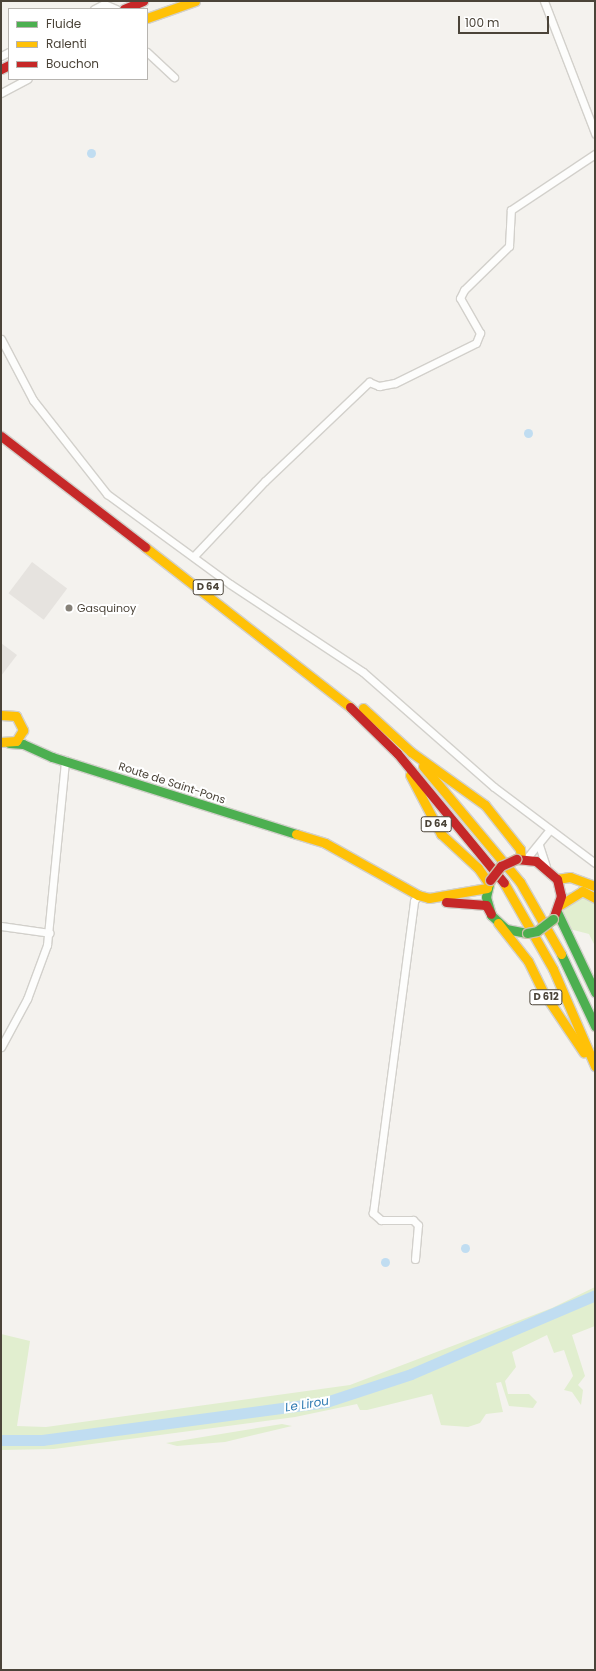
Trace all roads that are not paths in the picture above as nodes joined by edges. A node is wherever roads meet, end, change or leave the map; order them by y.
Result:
1 (143, 1) edge
2 (195, 1) edge
3 (544, 1) edge
4 (96, 8) edge
5 (114, 8) edge
6 (126, 8) edge
7 (148, 18) edge
8 (148, 53) edge
9 (174, 77) dead end
10 (25, 80) edge
11 (1, 93) edge
12 (595, 133) edge
13 (595, 154) edge
14 (1, 339) edge
15 (1, 427) edge
16 (1, 436) edge
17 (194, 556) junction
18 (1, 715) edge
19 (23, 730) junction
20 (5, 743) edge
21 (411, 752) junction
22 (397, 753) junction
23 (64, 760) junction
24 (550, 829) junction
25 (539, 845) junction
26 (521, 859) junction
27 (595, 863) edge
28 (546, 866) junction
29 (557, 879) junction
30 (489, 884) junction
31 (595, 886) edge
32 (416, 898) junction
33 (595, 898) edge
34 (557, 912) junction
35 (491, 915) junction
36 (498, 923) junction
37 (1, 926) edge
38 (50, 933) junction
39 (595, 992) edge
40 (595, 1026) edge
41 (1, 1047) edge
42 (595, 1066) edge
43 (595, 1071) edge
44 (415, 1259) dead end

1 - 6 main road
2 - 7 main road
3 - 12 street
4 - 5 street
8 - 9 street
10 - 11 street
13 - 17 street
14 - 17 street
15 - 21 main road, D 64
16 - 22 main road, D 64
17 - 24 street
18 - 19 main road, Route de Saint-Pons
19 - 20 main road
19 - 23 main road, Route de Saint-Pons
20 - 23 main road, Route de Saint-Pons
21 - 26 main road, D 64
21 - 40 main road
22 - 30 main road, D 64
22 - 42 main road
23 - 32 main road, Route de Saint-Pons
23 - 38 street
24 - 25 street
24 - 27 street
25 - 26 street
25 - 28 street
26 - 28 main road
26 - 30 main road, bridge
28 - 29 main road
29 - 31 main road
29 - 34 main road
30 - 32 main road, Route de Saint-Pons
30 - 35 main road
32 - 35 main road, Route de Saint-Pons
32 - 44 street
33 - 34 main road
34 - 36 main road, bridge
34 - 39 main road
35 - 36 main road
36 - 43 main road, D 612
37 - 38 street
38 - 41 street

